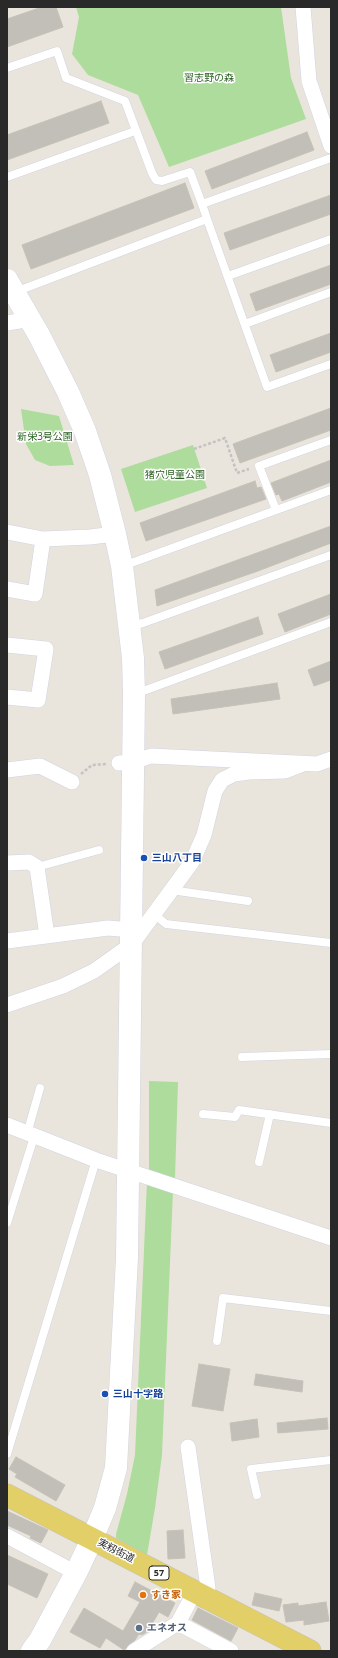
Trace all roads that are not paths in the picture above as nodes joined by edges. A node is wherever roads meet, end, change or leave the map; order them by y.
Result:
1 (302, 7) edge
2 (7, 68) edge
3 (326, 116) edge
4 (136, 130) junction
5 (331, 146) edge
6 (331, 158) edge
7 (7, 177) edge
8 (202, 204) junction
9 (208, 219) junction
10 (331, 239) edge
11 (228, 276) junction
12 (11, 286) edge
13 (331, 292) edge
14 (31, 319) junction
15 (7, 322) edge
16 (245, 324) junction
17 (331, 364) edge
18 (331, 440) edge
19 (331, 490) edge
20 (276, 510) junction
21 (7, 532) edge
22 (115, 534) junction
23 (43, 539) junction
24 (331, 555) edge
25 (122, 566) junction
26 (7, 589) edge
27 (331, 622) edge
28 (130, 626) junction
29 (7, 645) edge
30 (134, 694) junction
31 (7, 697) edge
32 (331, 759) edge
33 (126, 763) junction
34 (303, 764) junction
35 (7, 770) edge
36 (72, 782) road end
37 (99, 850) dead end
38 (7, 863) edge
39 (37, 867) junction
40 (172, 890) junction
41 (248, 901) dead end
42 (154, 914) junction
43 (47, 936) junction
44 (126, 936) junction
45 (7, 941) edge
46 (331, 943) edge
47 (7, 1005) edge
48 (331, 1054) edge
49 (242, 1057) dead end
50 (40, 1088) dead end
51 (203, 1114) dead end
52 (270, 1114) junction
53 (331, 1123) edge
54 (7, 1126) edge
55 (31, 1135) junction
56 (96, 1160) junction
57 (259, 1162) dead end
58 (129, 1171) junction
59 (7, 1223) edge
60 (331, 1238) edge
61 (331, 1311) edge
62 (217, 1341) dead end
63 (188, 1447) dead end
64 (7, 1454) edge
65 (331, 1460) edge
66 (7, 1495) edge
67 (256, 1495) dead end
68 (7, 1536) edge
69 (92, 1539) junction
70 (76, 1573) junction
71 (200, 1594) junction
72 (178, 1623) junction
73 (226, 1650) edge
74 (32, 1651) edge
75 (134, 1651) edge
76 (310, 1651) edge

1 - 3 street
2 - 4 lane
3 - 5 street
4 - 7 lane
4 - 8 lane
6 - 8 lane
8 - 9 lane
9 - 11 lane
9 - 12 lane
10 - 11 lane
11 - 16 lane
12 - 14 street
13 - 16 lane
14 - 15 street
14 - 22 street
16 - 17 lane
18 - 20 lane
19 - 20 lane
20 - 25 lane
21 - 23 street
22 - 23 street
22 - 25 street
23 - 26 street
24 - 28 lane
25 - 28 street
27 - 30 lane
28 - 30 street
29 - 31 street
30 - 33 street
32 - 34 street
33 - 34 street
33 - 44 street
34 - 40 street
35 - 36 street
37 - 39 lane
38 - 39 street
39 - 43 street
40 - 41 lane
40 - 42 street
42 - 44 street
42 - 46 lane
43 - 44 street
43 - 45 street
44 - 47 street
44 - 58 street
48 - 49 lane
50 - 55 lane
51 - 52 lane
52 - 53 lane
52 - 57 lane
54 - 55 street
55 - 56 street
55 - 59 lane
56 - 58 street
56 - 64 lane
58 - 60 street
58 - 69 street
61 - 62 lane
63 - 71 street
65 - 67 lane
66 - 69 main road, 実籾街道 / 57
68 - 70 street
69 - 70 street
69 - 71 main road, 実籾街道 / 57
70 - 74 street
71 - 72 street
71 - 76 main road, 実籾街道 / 57
72 - 73 street
72 - 75 street

